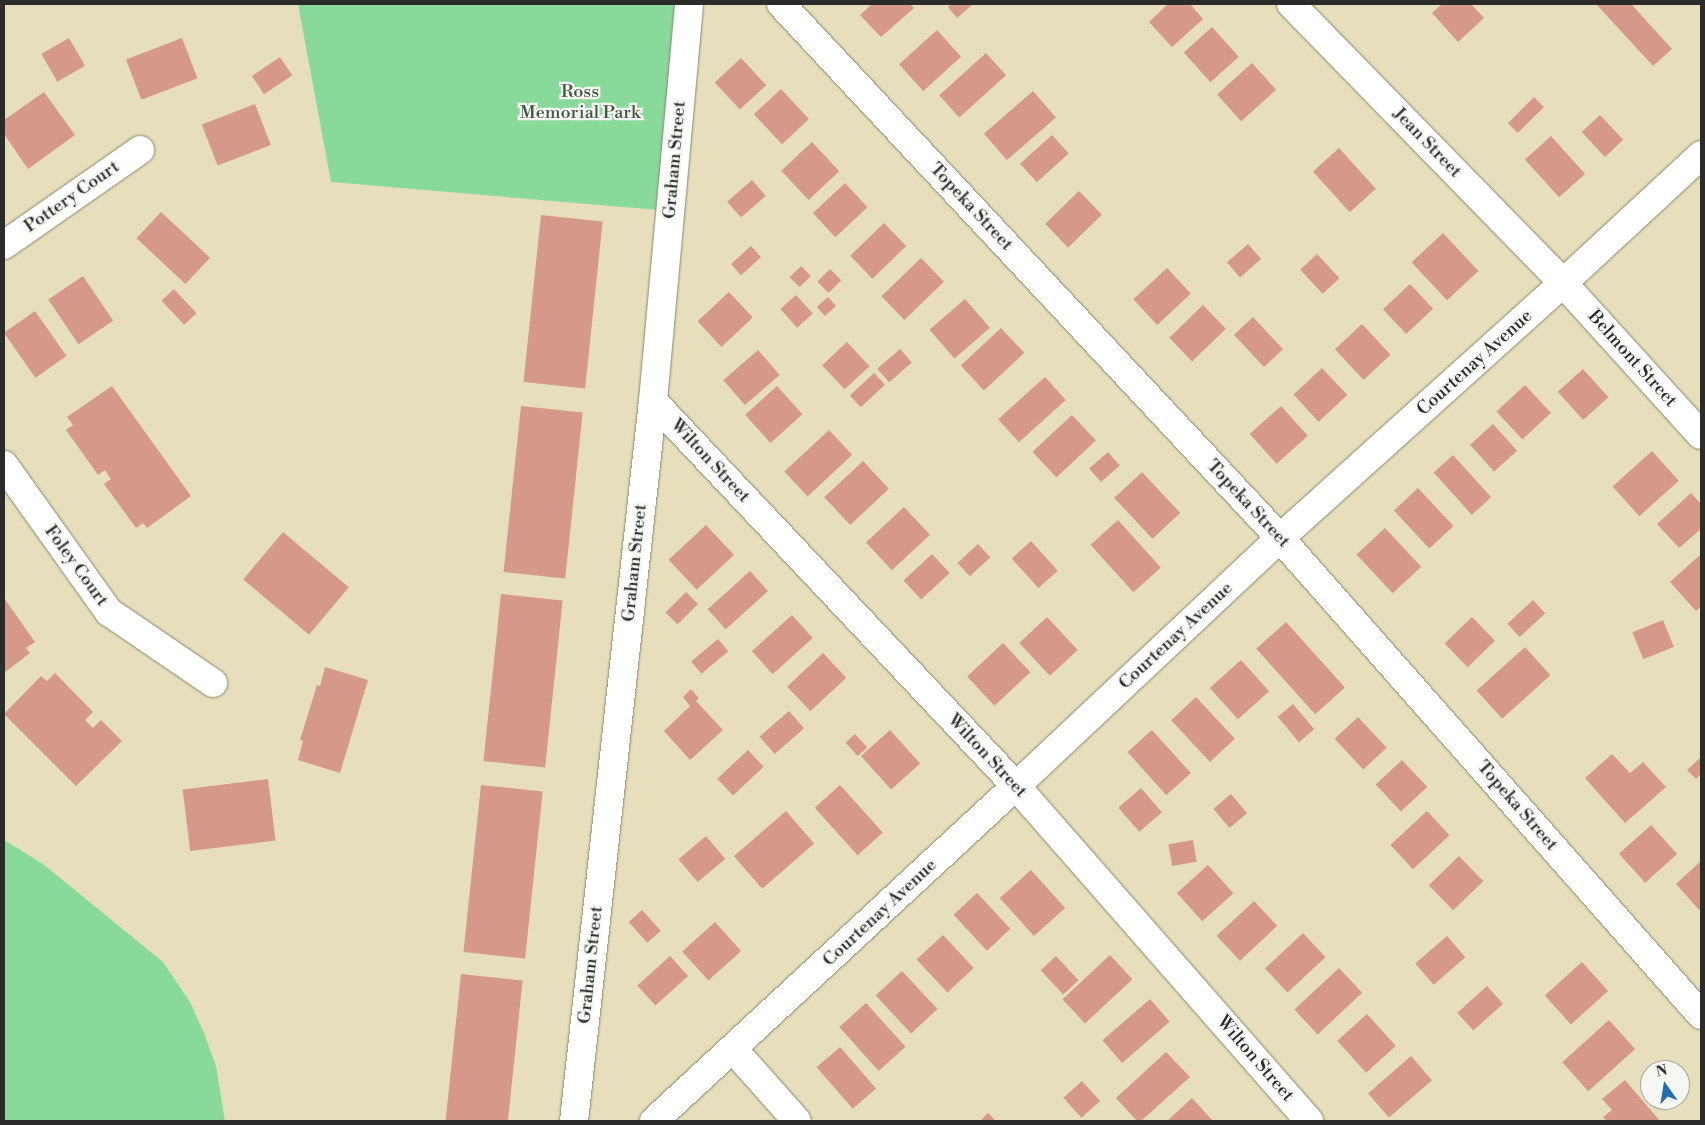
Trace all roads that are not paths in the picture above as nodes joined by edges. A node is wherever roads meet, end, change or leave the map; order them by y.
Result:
1 (689, 4) edge
2 (781, 4) edge
3 (1291, 4) edge
4 (140, 150) dead end
5 (1701, 155) edge
6 (4, 245) edge
7 (1564, 283) junction
8 (653, 401) junction
9 (1701, 435) edge
10 (4, 465) edge
11 (1280, 538) junction
12 (213, 683) dead end
13 (1016, 786) junction
14 (1701, 1015) edge
15 (733, 1049) junction
16 (574, 1121) edge
17 (654, 1121) edge
18 (797, 1121) edge
19 (1309, 1121) edge

1 - 8 street, Graham Street
2 - 11 street, Topeka Street
3 - 7 street, Jean Street
4 - 6 street, Pottery Court
5 - 7 street, Courtenay Avenue
7 - 9 street, Belmont Street
7 - 11 street, Courtenay Avenue
8 - 13 street, Wilton Street
8 - 16 street, Graham Street
10 - 12 street, Foley Court
11 - 13 street, Courtenay Avenue
11 - 14 street, Topeka Street
13 - 15 street, Courtenay Avenue
13 - 19 street, Wilton Street
15 - 17 street, Courtenay Avenue
15 - 18 street

